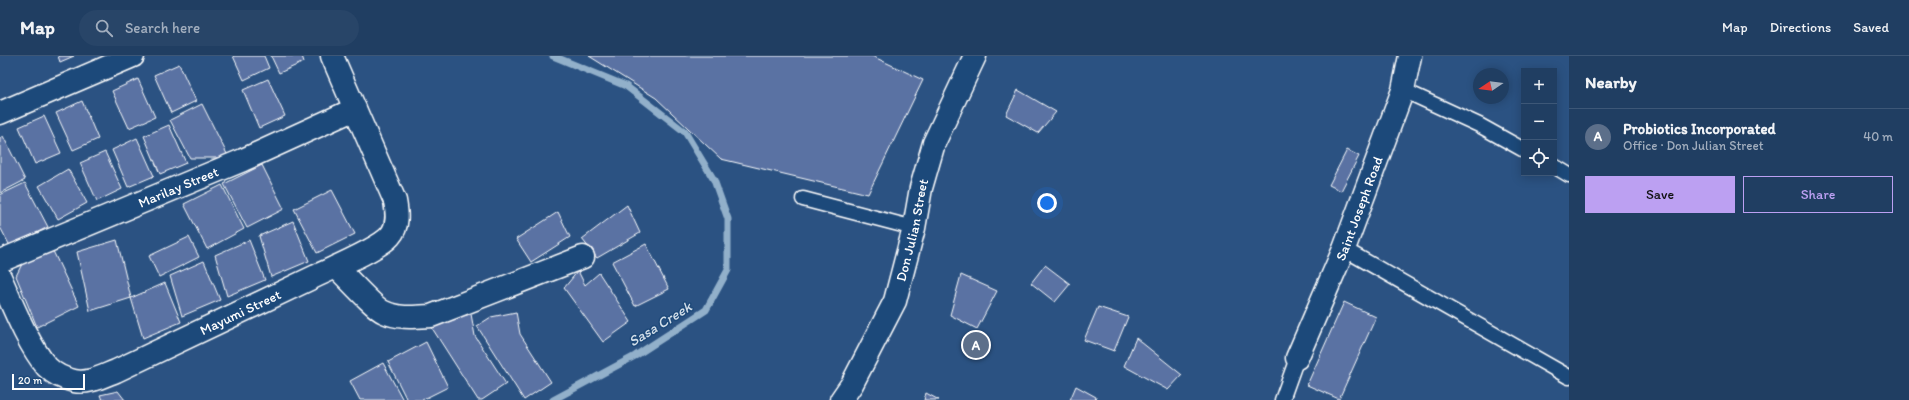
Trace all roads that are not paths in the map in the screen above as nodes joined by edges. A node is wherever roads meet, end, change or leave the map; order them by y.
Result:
1 (133, 56) edge
2 (332, 56) edge
3 (975, 56) edge
4 (1410, 56) edge
5 (1403, 90) junction
6 (355, 109) junction
7 (0, 113) edge
8 (1521, 148) edge
9 (1557, 168) edge
10 (1569, 175) edge
11 (803, 199) dead end
12 (914, 228) junction
13 (1344, 248) junction
14 (583, 258) dead end
15 (0, 261) edge
16 (336, 267) junction
17 (0, 277) edge
18 (1297, 358) joint
19 (1569, 378) edge
20 (841, 400) edge
21 (1282, 400) edge

1 - 7 street
2 - 6 street
3 - 12 street, Don Julian Street
4 - 5 street, Saint Joseph Road
5 - 8 lane
5 - 13 street, Saint Joseph Road
6 - 15 street, Marilay Street
6 - 16 street, Mayumi Street
9 - 10 lane
11 - 12 lane
12 - 20 street, Don Julian Street
13 - 18 street, Saint Joseph Road
13 - 19 lane
14 - 16 street
16 - 17 street, Mayumi Street
18 - 21 lane

